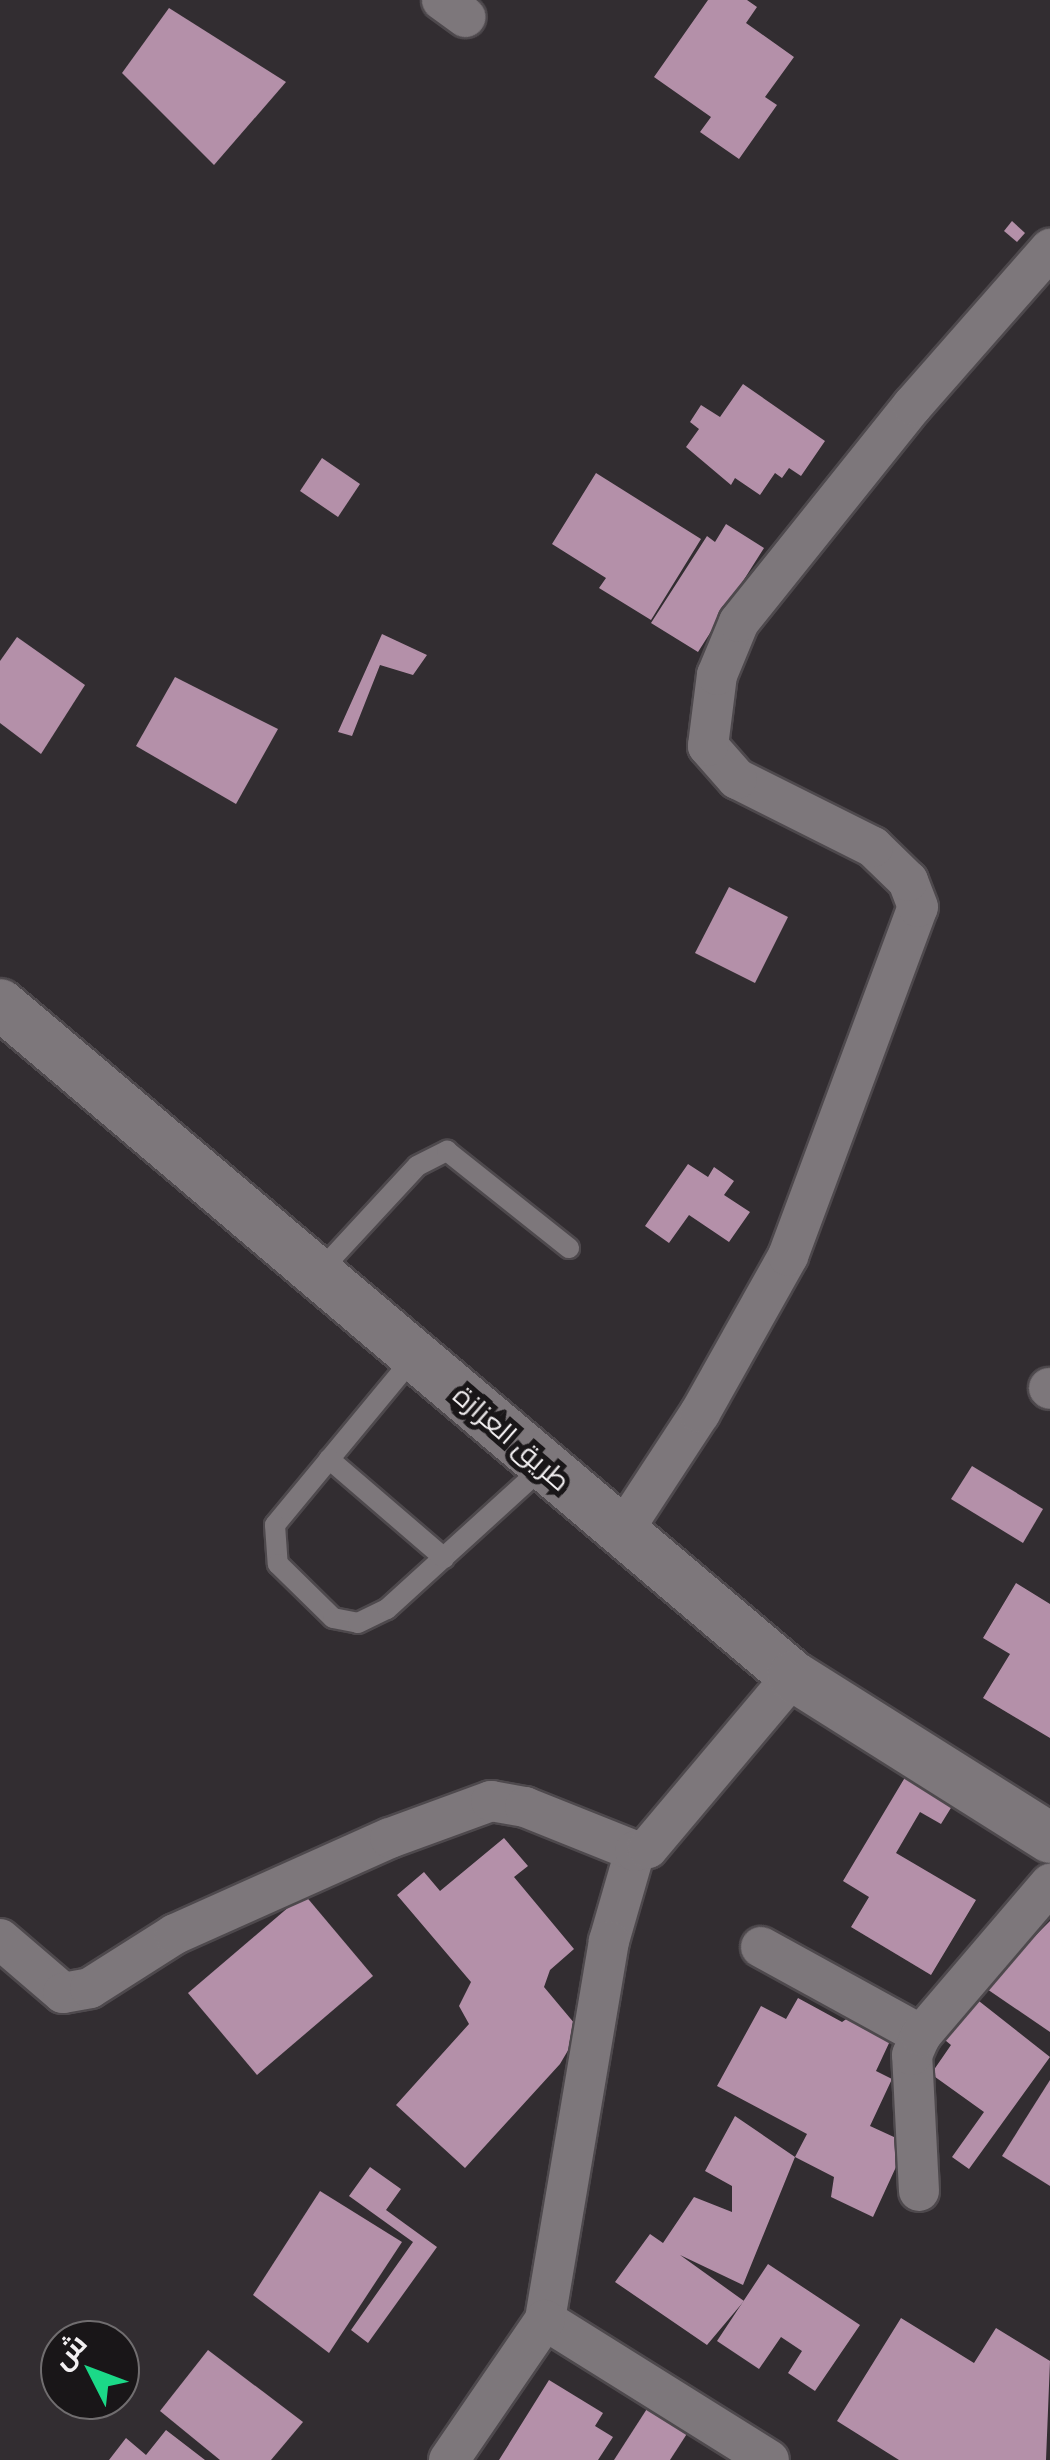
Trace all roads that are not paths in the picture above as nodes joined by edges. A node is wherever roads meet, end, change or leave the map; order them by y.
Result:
1 (1050, 249) edge
2 (0, 1004) edge
3 (569, 1248) dead end
4 (318, 1272) junction
5 (415, 1355) junction
6 (329, 1459) junction
7 (544, 1465) junction
8 (622, 1532) junction
9 (444, 1558) junction
10 (793, 1676) junction
11 (1050, 1838) edge
12 (636, 1851) junction
13 (1050, 1884) edge
14 (0, 1939) edge
15 (761, 1947) dead end
16 (921, 2036) junction
17 (919, 2191) dead end
18 (546, 2320) junction
19 (450, 2460) edge
20 (769, 2460) edge

1 - 8 street
2 - 4 street, طريق العزازة
3 - 4 lane
4 - 5 street, طريق العزازة
5 - 6 lane
5 - 7 street, طريق العزازة
6 - 9 lane
6 - 9 lane
7 - 8 street, طريق العزازة
7 - 9 lane
8 - 10 street, طريق العزازة
10 - 11 street, طريق العزازة
10 - 12 street
12 - 14 street
12 - 18 street
13 - 16 street
15 - 16 street
16 - 17 street
18 - 19 street
18 - 20 street

